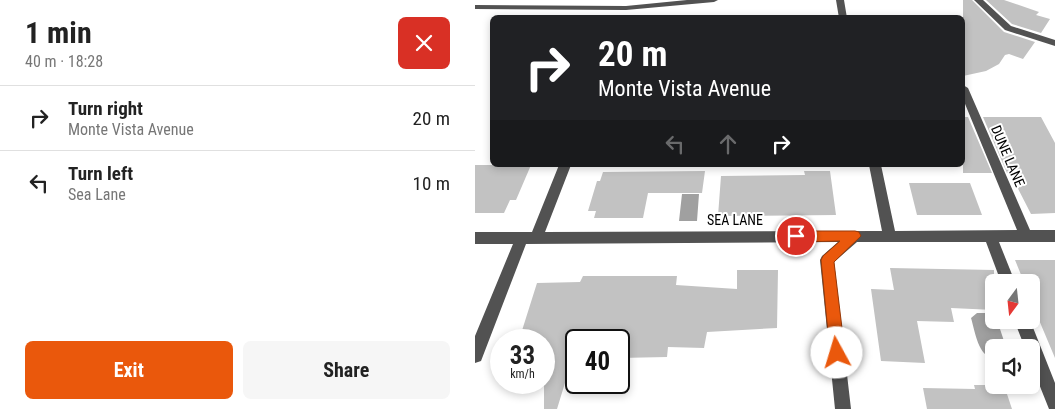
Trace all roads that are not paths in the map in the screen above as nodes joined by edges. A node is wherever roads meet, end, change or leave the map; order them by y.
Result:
1 (714, 0) edge
2 (840, 0) edge
3 (978, 0) edge
4 (628, 4) edge
5 (475, 7) edge
6 (842, 15) edge
7 (1055, 43) edge
8 (965, 93) edge
9 (564, 167) edge
10 (875, 167) edge
11 (855, 236) junction
12 (890, 236) junction
13 (990, 236) junction
14 (1026, 236) junction
15 (1055, 236) edge
16 (529, 237) junction
17 (475, 238) edge
18 (1005, 274) edge
19 (1026, 329) edge
20 (475, 356) edge
21 (1055, 404) edge
22 (843, 409) edge

1 - 4 street
2 - 6 street
3 - 7 street
4 - 5 street
8 - 14 street, DUNE LANE
9 - 16 street
10 - 12 street
11 - 12 street, SEA LANE
11 - 16 street, SEA LANE
11 - 22 street
12 - 13 street, SEA LANE
13 - 14 street, SEA LANE
13 - 18 street
14 - 15 street, SEA LANE
16 - 17 street, SEA LANE
16 - 20 street
19 - 21 street

